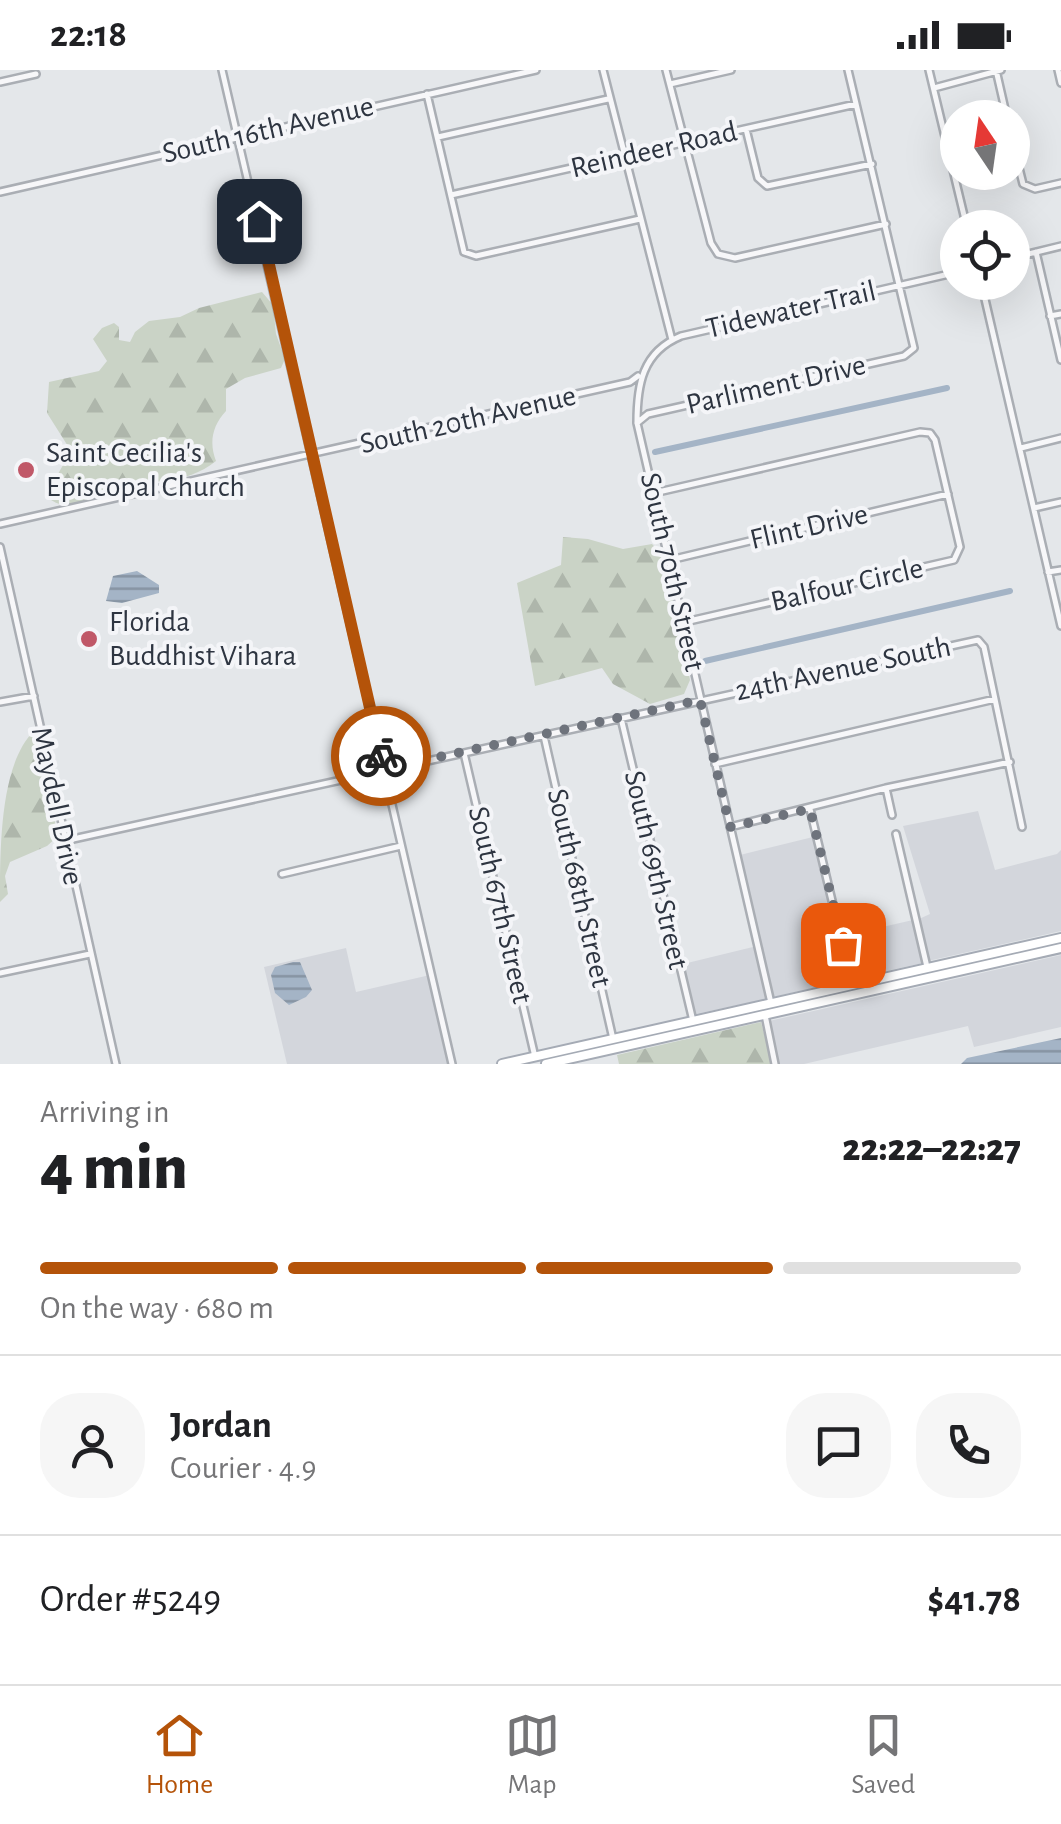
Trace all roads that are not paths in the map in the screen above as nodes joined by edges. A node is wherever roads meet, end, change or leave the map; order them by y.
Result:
1 (222, 70) edge
2 (536, 70) edge
3 (603, 70) edge
4 (666, 70) edge
5 (731, 70) edge
6 (848, 70) edge
7 (930, 70) edge
8 (998, 70) edge
9 (1058, 70) edge
10 (36, 74) dead end
11 (0, 82) edge
12 (1061, 83) edge
13 (670, 84) junction
14 (934, 88) junction
15 (427, 93) junction
16 (608, 99) junction
17 (1004, 100) edge
18 (856, 104) junction
19 (746, 129) junction
20 (236, 136) junction
21 (438, 137) junction
22 (685, 143) junction
23 (624, 157) junction
24 (872, 164) junction
25 (0, 178) edge
26 (1061, 183) edge
27 (1030, 188) edge
28 (2, 191) edge
29 (451, 195) junction
30 (963, 210) edge
31 (640, 220) junction
32 (886, 224) junction
33 (1061, 246) edge
34 (1036, 252) junction
35 (1030, 254) edge
36 (940, 276) edge
37 (900, 286) junction
38 (984, 300) edge
39 (1061, 314) edge
40 (1050, 316) junction
41 (672, 340) junction
42 (1061, 360) edge
43 (640, 375) junction
44 (637, 422) junction
45 (1061, 438) edge
46 (1021, 448) junction
47 (311, 456) junction
48 (654, 492) junction
49 (948, 494) junction
50 (1061, 502) edge
51 (1034, 508) junction
52 (0, 524) edge
53 (0, 547) edge
54 (670, 560) junction
55 (1061, 570) edge
56 (1048, 572) junction
57 (685, 622) junction
58 (1061, 626) edge
59 (34, 696) junction
60 (996, 698) junction
61 (700, 700) junction
62 (0, 702) edge
63 (621, 718) junction
64 (544, 736) junction
65 (464, 753) junction
66 (1010, 762) junction
67 (715, 764) junction
68 (384, 769) junction
69 (886, 788) junction
70 (810, 809) junction
71 (892, 815) dead end
72 (730, 827) junction
73 (1022, 827) dead end
74 (896, 834) dead end
75 (64, 841) junction
76 (402, 846) junction
77 (282, 874) dead end
78 (1061, 938) edge
79 (1061, 948) edge
80 (1017, 953) junction
81 (90, 954) junction
82 (927, 968) junction
83 (0, 973) edge
84 (852, 984) junction
85 (768, 1009) junction
86 (692, 1021) junction
87 (613, 1039) junction
88 (535, 1056) junction
89 (116, 1064) edge
90 (452, 1064) edge
91 (502, 1064) edge
92 (546, 1064) edge
93 (775, 1064) edge

1 - 20 street
2 - 15 street, South 16th Avenue
3 - 16 street
4 - 13 street
5 - 13 street
6 - 18 street
7 - 14 street
8 - 14 street
8 - 17 street
9 - 12 street
10 - 11 street
13 - 22 street
14 - 30 street
15 - 20 street, South 16th Avenue
15 - 21 street
16 - 21 street
16 - 23 street
18 - 19 street, Reindeer Road
18 - 24 street
19 - 22 street, Reindeer Road
19 - 24 street
20 - 28 street, South 16th Avenue
20 - 47 street
21 - 29 street
22 - 23 street, Reindeer Road
22 - 32 street
23 - 29 street, Reindeer Road
23 - 31 street
24 - 32 street
25 - 28 street
26 - 27 street
29 - 31 street
31 - 41 street
32 - 37 street
33 - 34 street
34 - 35 street
34 - 40 street
36 - 37 street, Tidewater Trail
37 - 41 street, Tidewater Trail
37 - 44 street, Parliment Drive
38 - 46 street
39 - 40 street
40 - 42 street
41 - 43 street, Tidewater Trail
43 - 44 street, South 70th Street
43 - 47 street, South 20th Avenue
44 - 48 street, South 70th Street
45 - 46 street
46 - 51 street
47 - 52 street, South 20th Avenue
47 - 68 street
48 - 49 street, Balfour Circle
48 - 54 street, South 70th Street
49 - 54 street, Flint Drive
49 - 57 street, Balfour Circle
50 - 51 street
51 - 56 street
53 - 59 street, Maydell Drive
54 - 57 street, South 70th Street
55 - 56 street
56 - 58 street
57 - 61 street, South 70th Street
59 - 62 street
59 - 75 street, Maydell Drive
60 - 61 street, 24th Avenue South
60 - 66 street
60 - 67 street
61 - 63 street, 24th Avenue South
61 - 67 street, South 70th Street
63 - 64 street, 24th Avenue South
63 - 86 street, South 69th Street
64 - 65 street, 24th Avenue South
64 - 87 street, South 68th Street
65 - 68 street, 24th Avenue South
65 - 88 street, South 67th Street
66 - 69 street
66 - 73 street
67 - 72 street, South 70th Street
68 - 75 street, 24th Avenue South
68 - 76 street
69 - 70 street
69 - 71 street
70 - 72 street
70 - 84 street
72 - 85 street, South 70th Street
74 - 82 street
75 - 81 street, Maydell Drive
76 - 77 street
76 - 90 street
78 - 80 main road
79 - 80 main road
80 - 82 main road
80 - 85 main road
81 - 83 street
81 - 89 street, Maydell Drive
82 - 84 main road
84 - 85 main road
85 - 86 main road
85 - 92 main road
85 - 93 street, South 70th Street
86 - 87 main road
87 - 88 main road
88 - 91 main road

